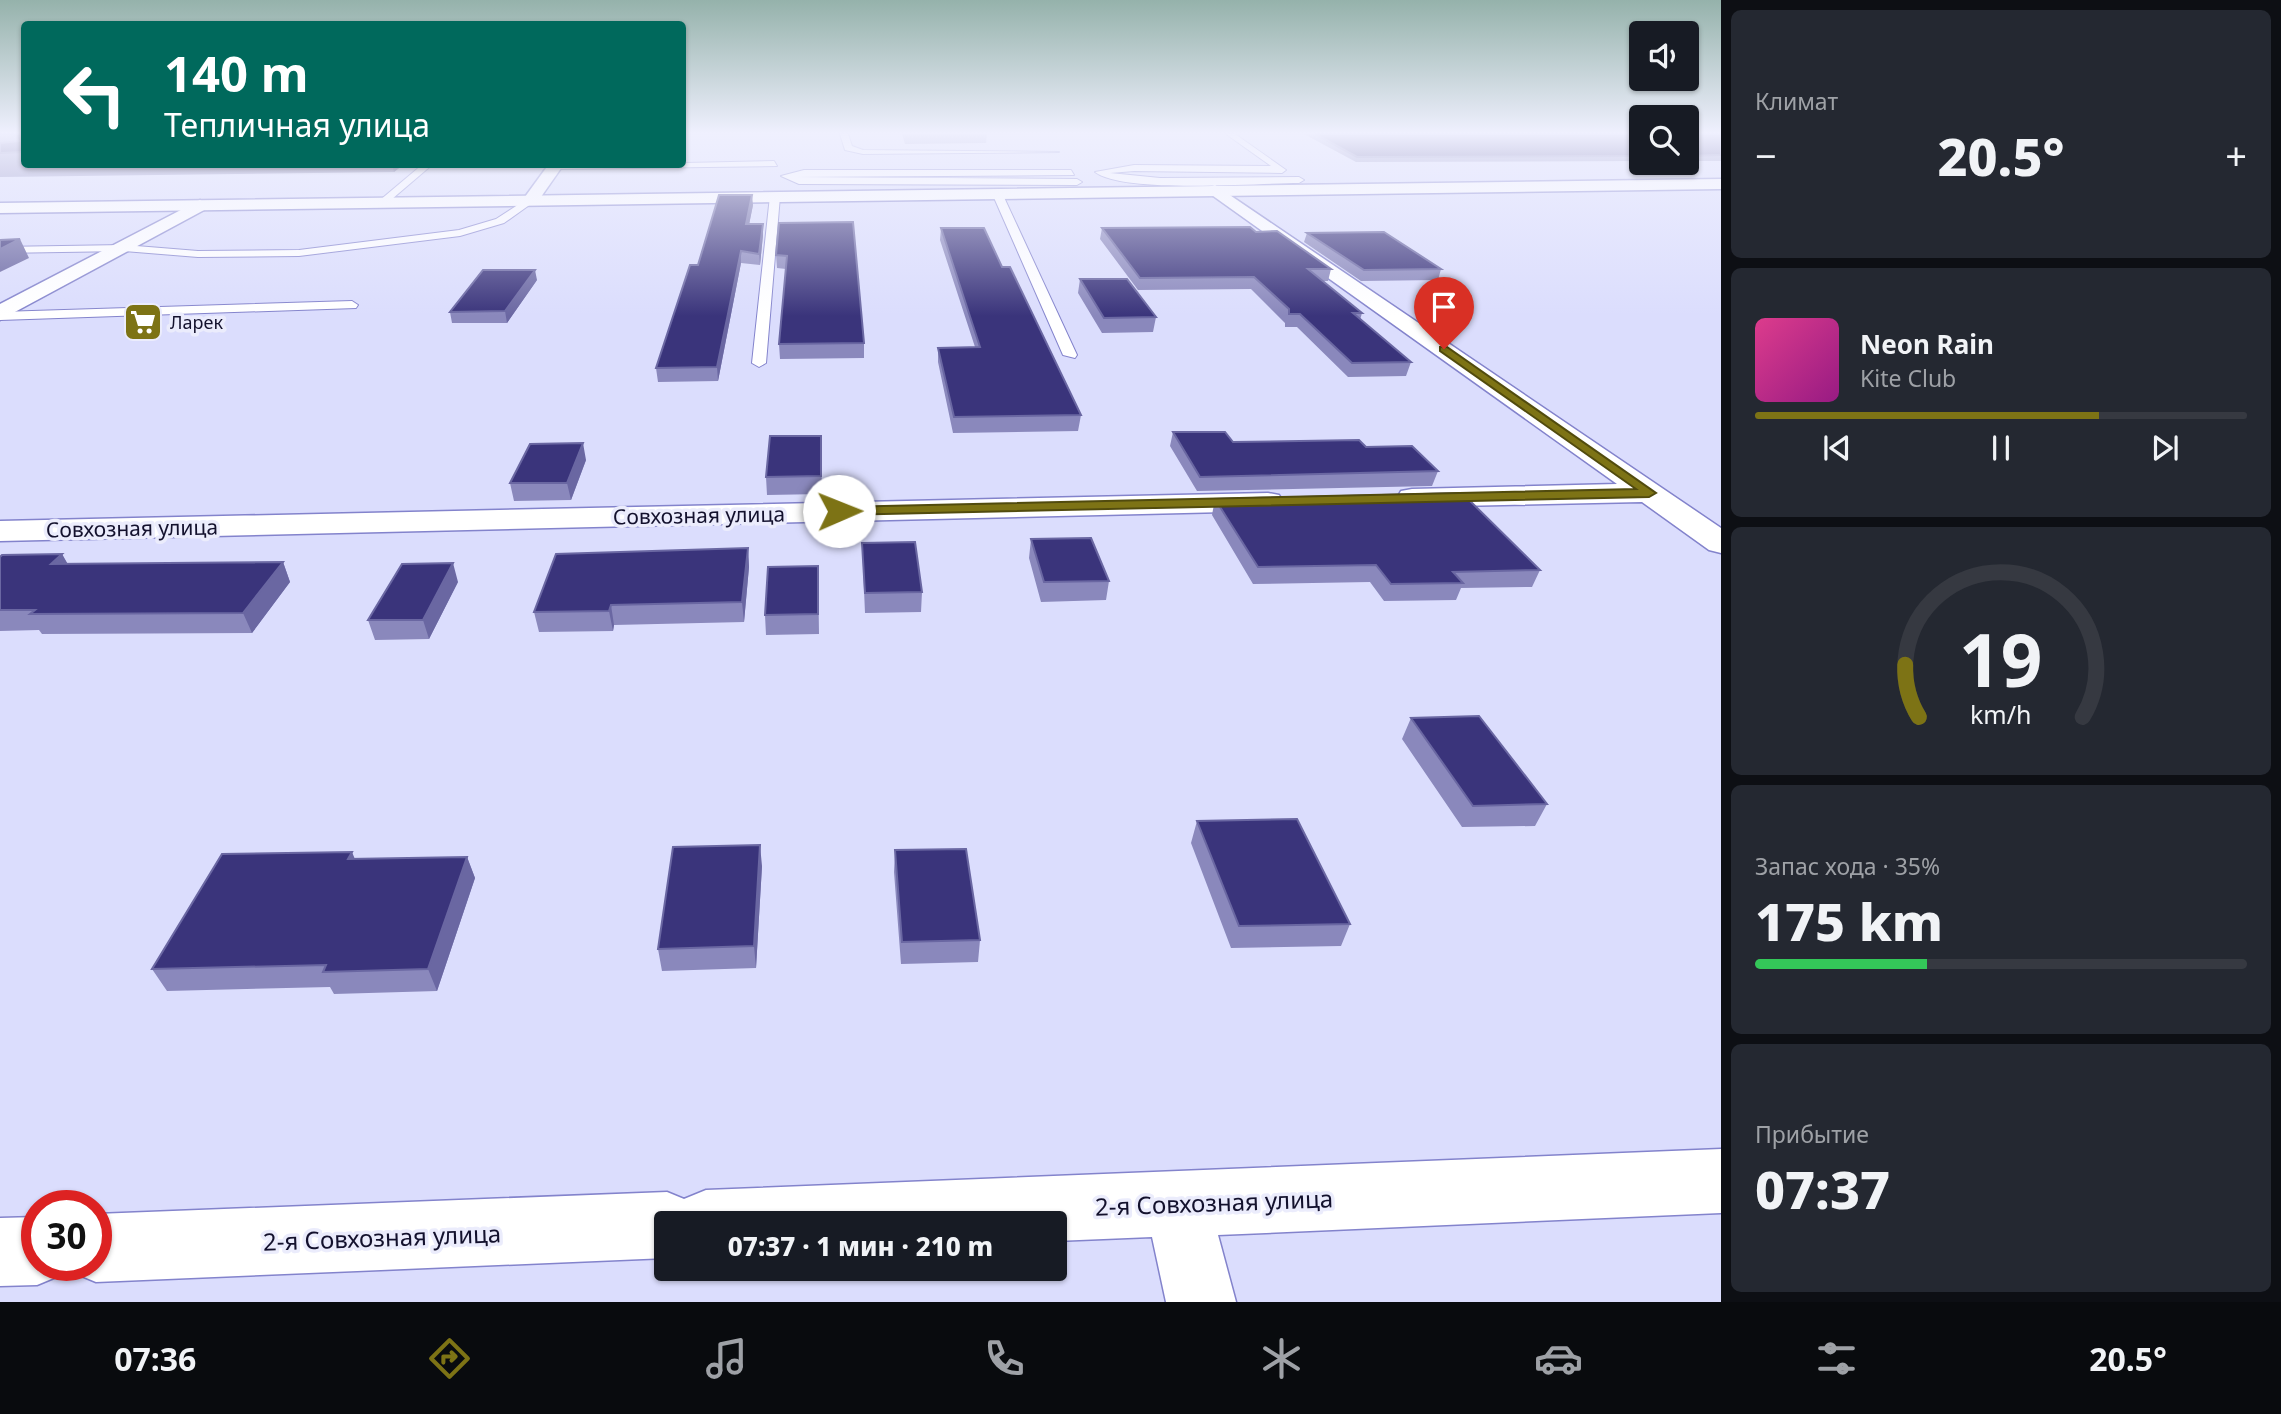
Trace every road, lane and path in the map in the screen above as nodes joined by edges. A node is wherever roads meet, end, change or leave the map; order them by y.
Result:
1 (392, 195) edge
2 (535, 195) edge
3 (867, 195) edge
4 (998, 195) edge
5 (1222, 195) edge
6 (775, 196) junction
7 (530, 201) junction
8 (382, 203) junction
9 (200, 205) junction
10 (0, 208) edge
11 (124, 248) junction
12 (0, 250) edge
13 (352, 305) dead end
14 (0, 315) edge
15 (1070, 355) dead end
16 (759, 363) dead end
17 (1649, 493) junction
18 (1384, 499) edge
19 (1300, 501) edge
20 (0, 531) edge
21 (1721, 543) edge
22 (1721, 1181) edge
23 (1177, 1204) junction
24 (1003, 1211) edge
25 (654, 1226) edge
26 (112, 1247) edge
27 (21, 1251) edge
28 (0, 1252) edge
29 (1201, 1302) edge

1 - 8 lane
2 - 7 street
3 - 6 street
4 - 15 lane
5 - 17 street
6 - 7 street
6 - 16 lane
7 - 8 street
7 - 11 lane
8 - 9 street
9 - 10 street
9 - 11 street
11 - 12 lane
11 - 14 street
13 - 14 lane
17 - 18 street
17 - 21 street
19 - 20 street, Совхозная улица
22 - 23 street, 2-я Совхозная улица
23 - 24 street, 2-я Совхозная улица
23 - 29 street
25 - 26 street, 2-я Совхозная улица
27 - 28 street

